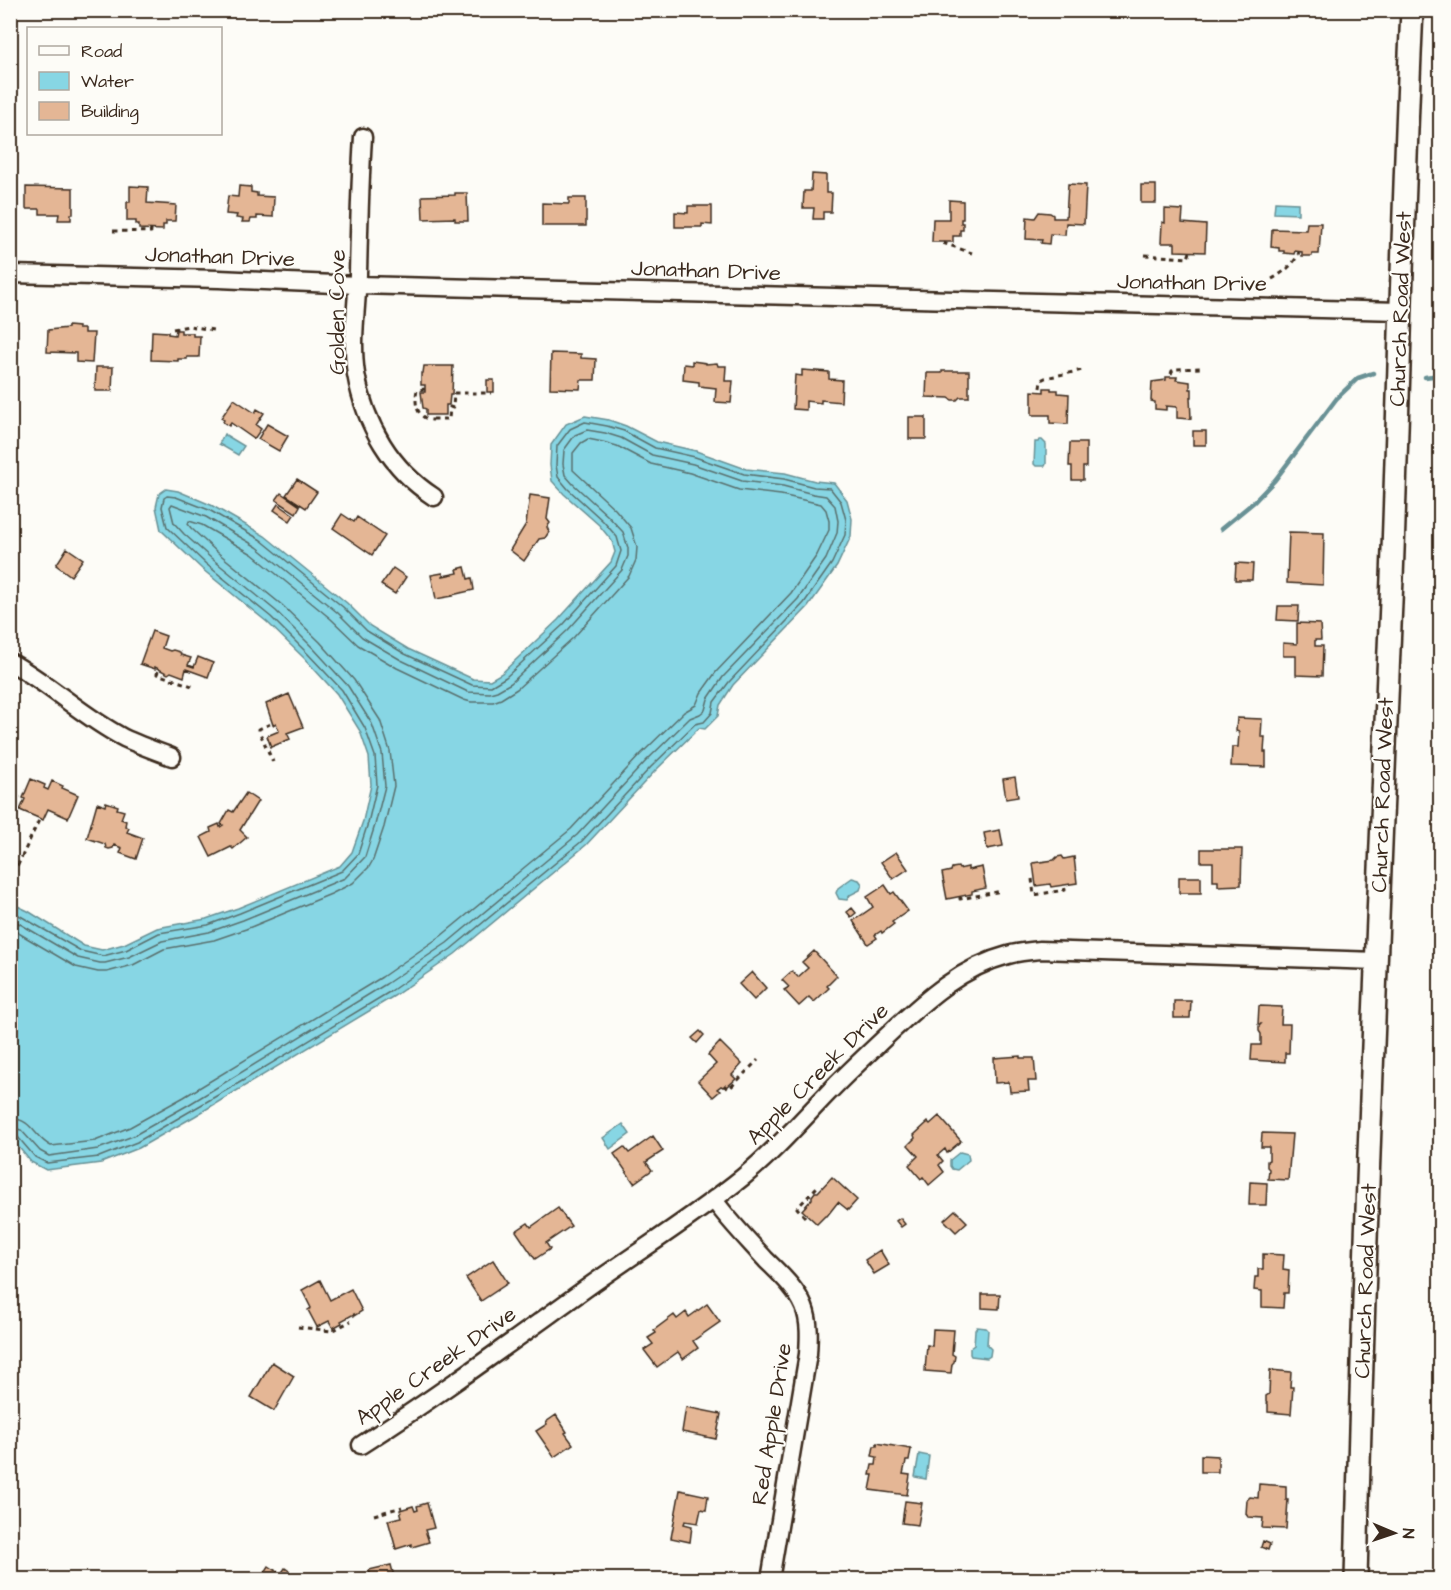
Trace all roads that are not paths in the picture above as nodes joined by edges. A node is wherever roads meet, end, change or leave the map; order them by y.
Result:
1 (1412, 10) edge
2 (363, 137) dead end
3 (10, 274) edge
4 (358, 285) junction
5 (1401, 310) junction
6 (434, 497) dead end
7 (10, 662) edge
8 (172, 757) dead end
9 (1377, 960) junction
10 (714, 1200) junction
11 (362, 1445) dead end
12 (770, 1580) edge
13 (1356, 1580) edge

1 - 5 street, Church Road West
2 - 4 street, Golden Cove
3 - 4 street, Jonathan Drive
4 - 5 street, Jonathan Drive
4 - 6 street, Golden Cove
5 - 9 street, Church Road West
7 - 8 street
9 - 10 street, Apple Creek Drive
9 - 13 street, Church Road West
10 - 11 street, Apple Creek Drive
10 - 12 street, Red Apple Drive

